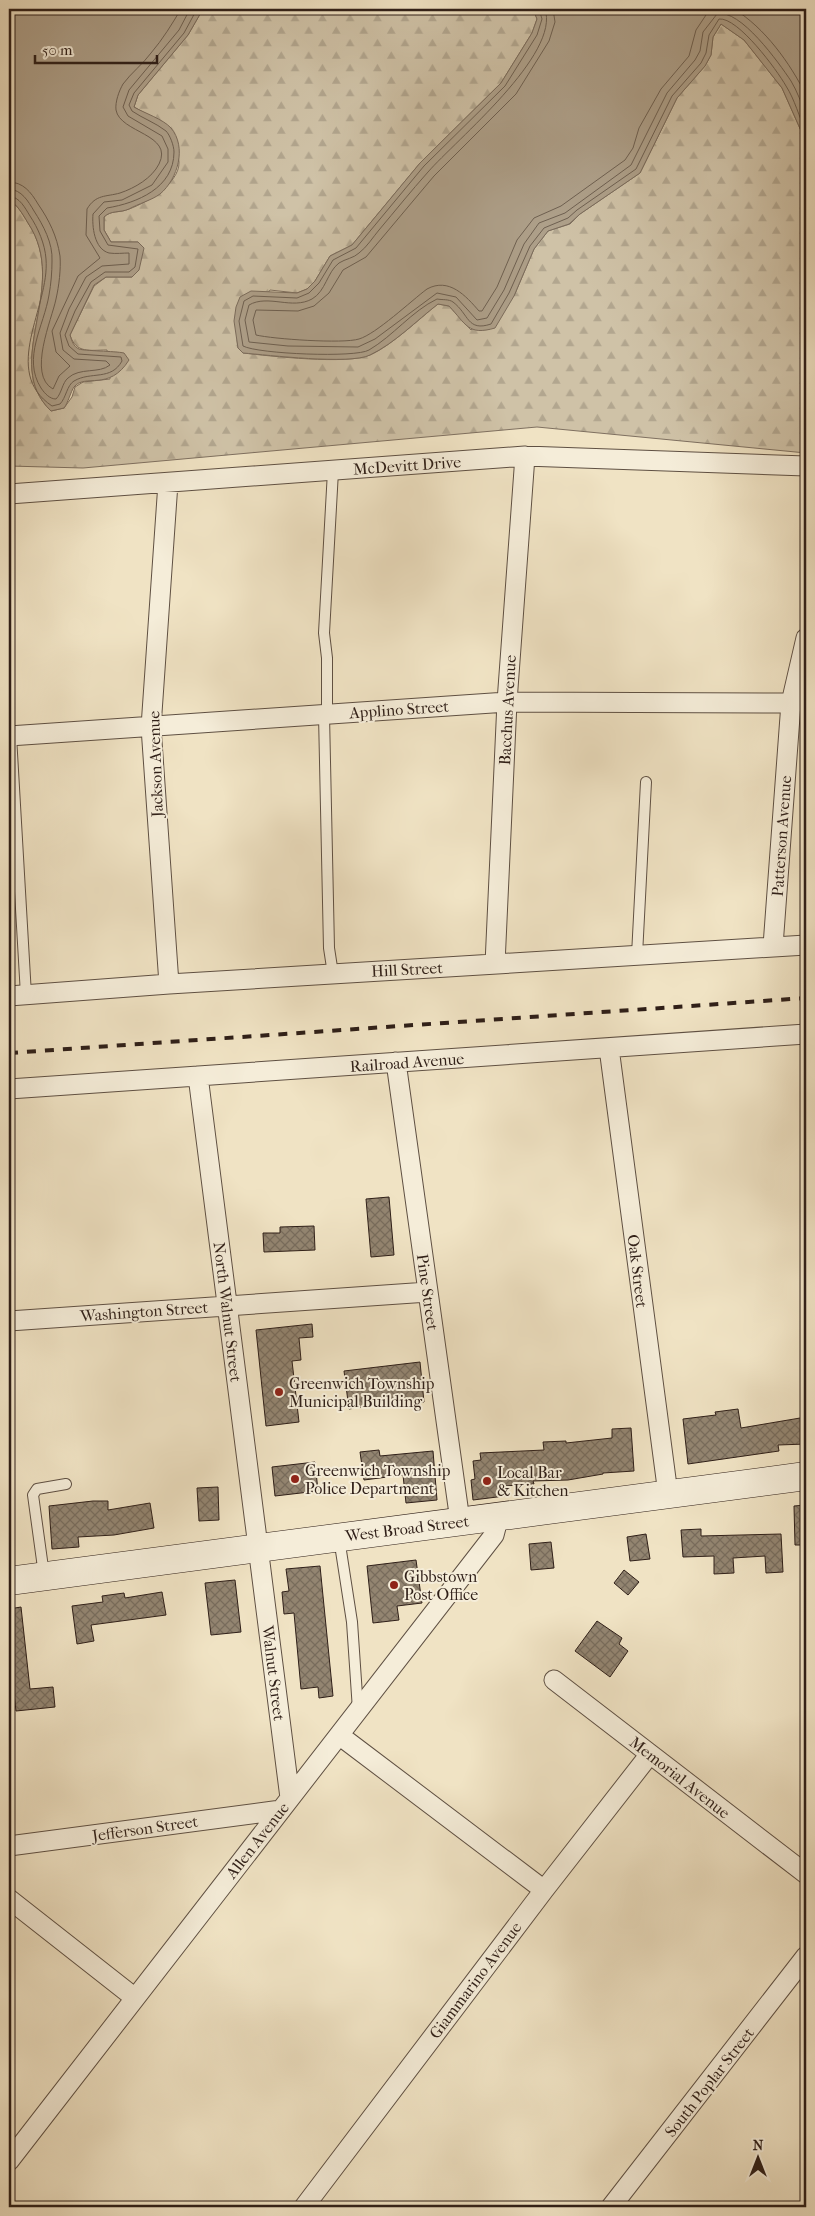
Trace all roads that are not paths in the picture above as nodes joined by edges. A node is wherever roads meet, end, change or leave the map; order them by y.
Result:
1 (525, 456) junction
2 (806, 466) edge
3 (333, 471) junction
4 (168, 483) junction
5 (9, 494) edge
6 (806, 638) edge
7 (507, 702) junction
8 (790, 703) junction
9 (326, 715) junction
10 (151, 727) junction
11 (10, 736) edge
12 (646, 782) dead end
13 (806, 944) edge
14 (774, 946) junction
15 (637, 955) junction
16 (495, 964) junction
17 (332, 974) junction
18 (169, 984) junction
19 (18, 995) edge
20 (806, 1034) edge
21 (609, 1048) junction
22 (396, 1062) junction
23 (198, 1076) junction
24 (9, 1089) edge
25 (428, 1292) junction
26 (227, 1306) junction
27 (9, 1321) edge
28 (806, 1476) edge
29 (66, 1484) dead end
30 (668, 1494) junction
31 (499, 1516) junction
32 (460, 1522) junction
33 (339, 1537) junction
34 (258, 1548) junction
35 (44, 1576) junction
36 (9, 1580) edge
37 (554, 1680) dead end
38 (358, 1710) junction
39 (339, 1735) junction
40 (650, 1754) junction
41 (285, 1804) junction
42 (9, 1846) edge
43 (806, 1874) edge
44 (544, 1890) junction
45 (9, 1899) edge
46 (806, 1956) edge
47 (135, 1998) junction
48 (9, 2161) edge
49 (304, 2207) edge
50 (611, 2207) edge

1 - 2 street, McDevitt Drive
1 - 3 street, McDevitt Drive
1 - 7 street, Bacchus Avenue
3 - 4 street, McDevitt Drive
3 - 9 lane
4 - 5 street, McDevitt Drive
4 - 10 street, Jackson Avenue
6 - 8 street, Patterson Avenue
7 - 8 street, Applino Street
7 - 9 street, Applino Street
7 - 16 street, Bacchus Avenue
8 - 14 street, Patterson Avenue
9 - 10 street, Applino Street
9 - 17 lane
10 - 11 street, Applino Street
10 - 18 street, Jackson Avenue
11 - 19 lane
12 - 15 lane
13 - 14 street, Hill Street
14 - 15 street, Hill Street
15 - 16 street, Hill Street
16 - 17 street, Hill Street
17 - 18 street, Hill Street
18 - 19 street, Hill Street
20 - 21 street, Railroad Avenue
21 - 22 street, Railroad Avenue
21 - 30 street, Oak Street
22 - 23 street, Railroad Avenue
22 - 25 street, Pine Street
23 - 24 street, Railroad Avenue
23 - 26 street, North Walnut Street
25 - 26 street, Washington Street
25 - 32 street, Pine Street
26 - 27 street, Washington Street
26 - 34 street, North Walnut Street
28 - 30 main road, West Broad Street
29 - 35 lane
30 - 31 main road, West Broad Street
31 - 32 main road, West Broad Street
31 - 38 street, Allen Avenue
32 - 33 main road, West Broad Street
33 - 34 main road, West Broad Street
33 - 38 lane
34 - 35 main road, West Broad Street
34 - 41 street, Walnut Street
35 - 36 main road, West Broad Street
37 - 40 street, Memorial Avenue
38 - 39 street, Allen Avenue
39 - 41 street, Allen Avenue
39 - 44 street
40 - 43 street, Memorial Avenue
40 - 44 street, Giammarino Avenue
41 - 42 street, Jefferson Street
41 - 47 street, Allen Avenue
44 - 49 street, Giammarino Avenue
45 - 47 street
46 - 50 street, South Poplar Street
47 - 48 street, Allen Avenue

